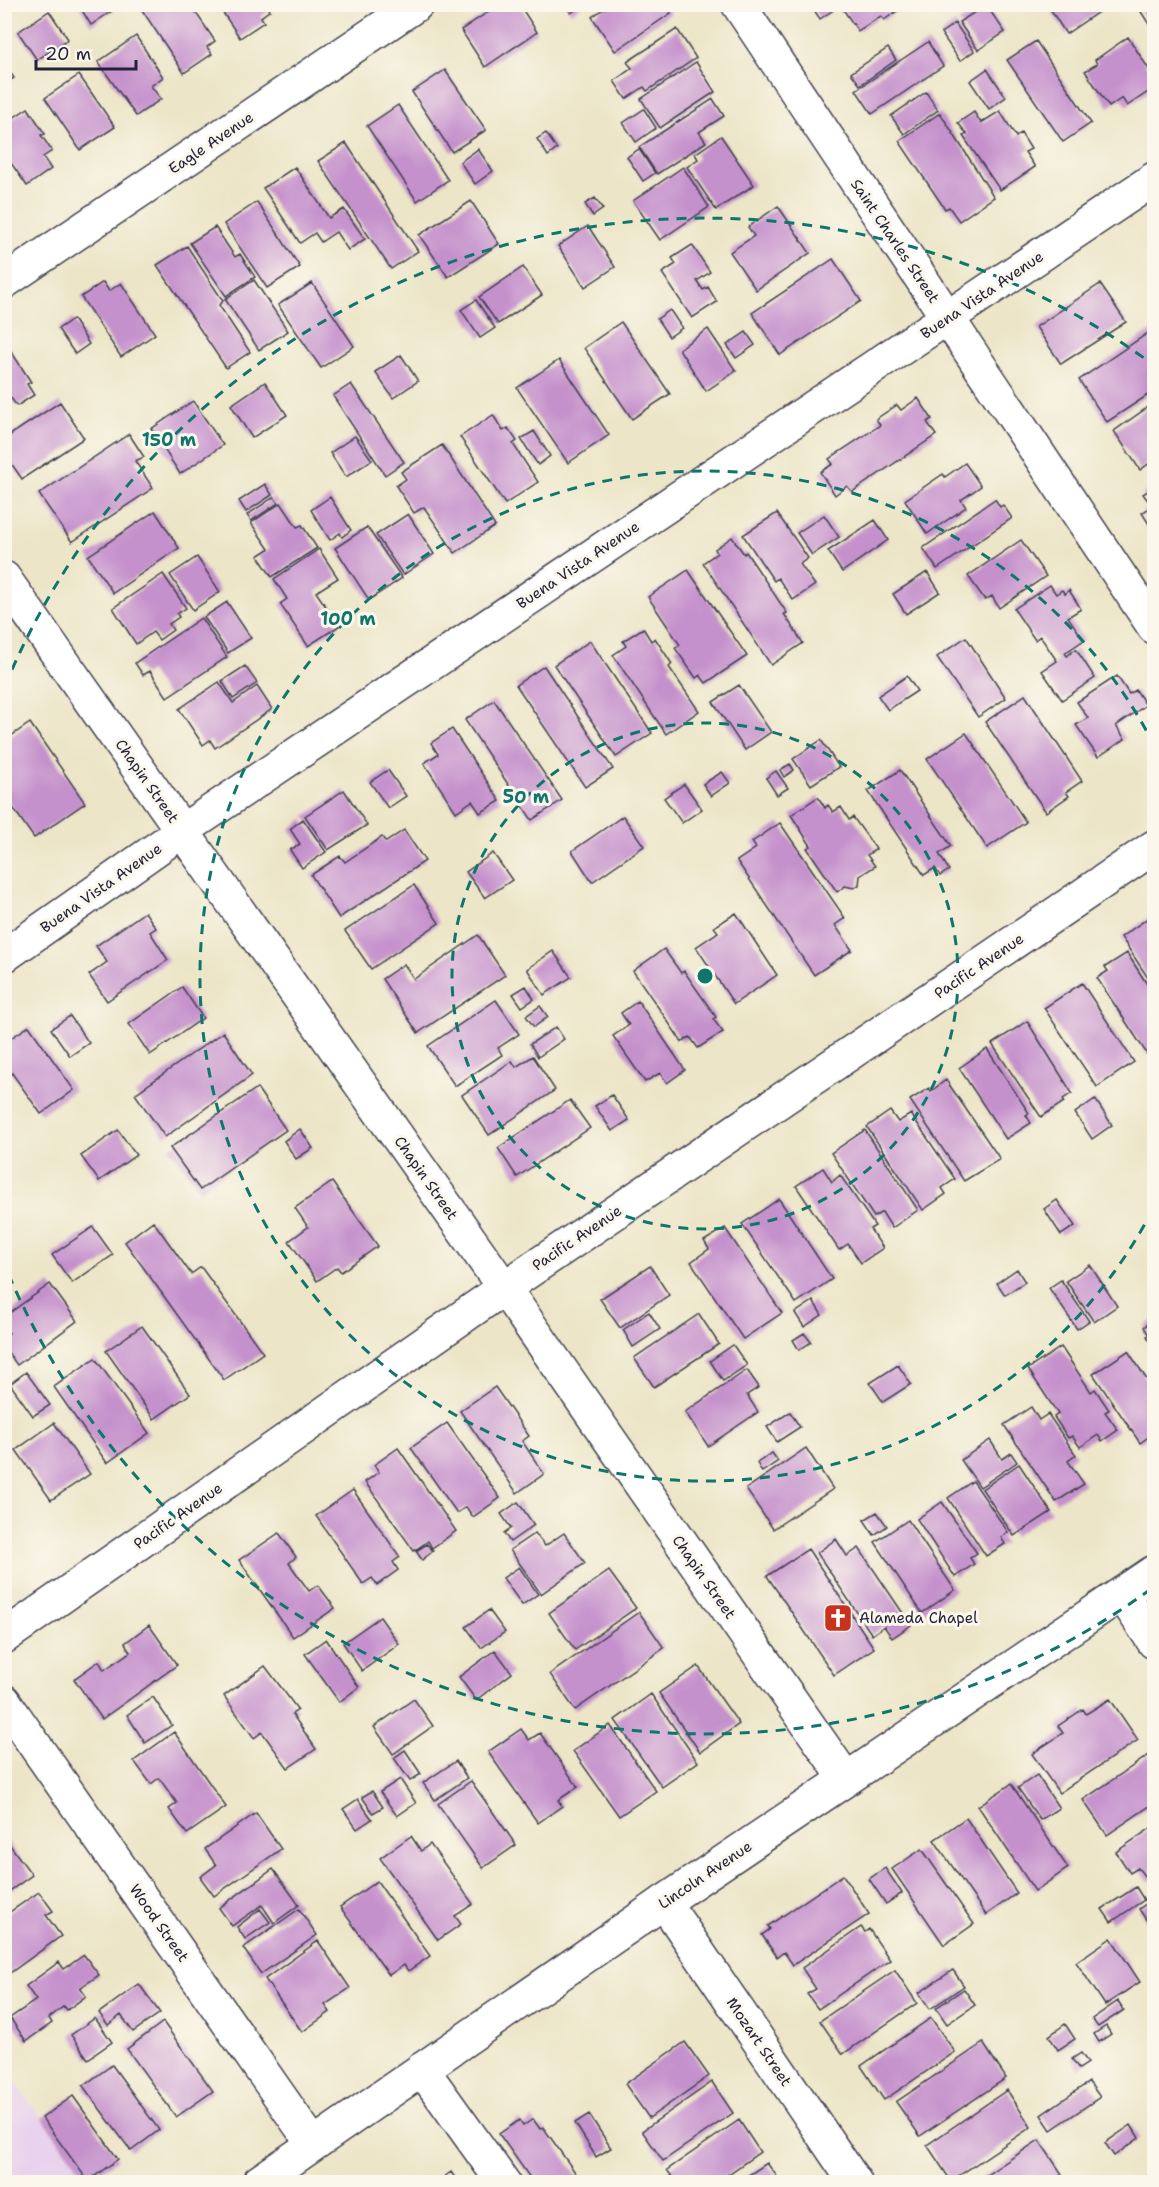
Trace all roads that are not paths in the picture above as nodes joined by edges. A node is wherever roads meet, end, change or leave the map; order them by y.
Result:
1 (417, 4) edge
2 (738, 4) edge
3 (1155, 179) edge
4 (4, 282) edge
5 (946, 318) junction
6 (4, 578) edge
7 (1155, 627) edge
8 (182, 831) junction
9 (1155, 847) edge
10 (4, 956) edge
11 (504, 1288) junction
12 (1155, 1572) edge
13 (1122, 1594) junction
14 (4, 1637) edge
15 (1155, 1642) edge
16 (4, 1701) edge
17 (846, 1779) junction
18 (664, 1902) junction
19 (422, 2069) junction
20 (313, 2144) junction
21 (259, 2182) edge
22 (503, 2182) edge
23 (855, 2182) edge

1 - 4 street, Eagle Avenue
2 - 5 street, Saint Charles Street
3 - 5 street, Buena Vista Avenue
5 - 7 street, Saint Charles Street
5 - 8 street, Buena Vista Avenue
6 - 8 street, Chapin Street
8 - 10 street, Buena Vista Avenue
8 - 11 street, Chapin Street
9 - 11 street, Pacific Avenue
11 - 14 street, Pacific Avenue
11 - 17 street, Chapin Street
12 - 13 street, Lincoln Avenue
13 - 15 street
13 - 17 street, Lincoln Avenue
16 - 20 street, Wood Street
17 - 18 street, Lincoln Avenue
18 - 19 street, Lincoln Avenue
18 - 23 street, Mozart Street
19 - 20 street, Lincoln Avenue
19 - 22 street
20 - 21 street, Lincoln Avenue

